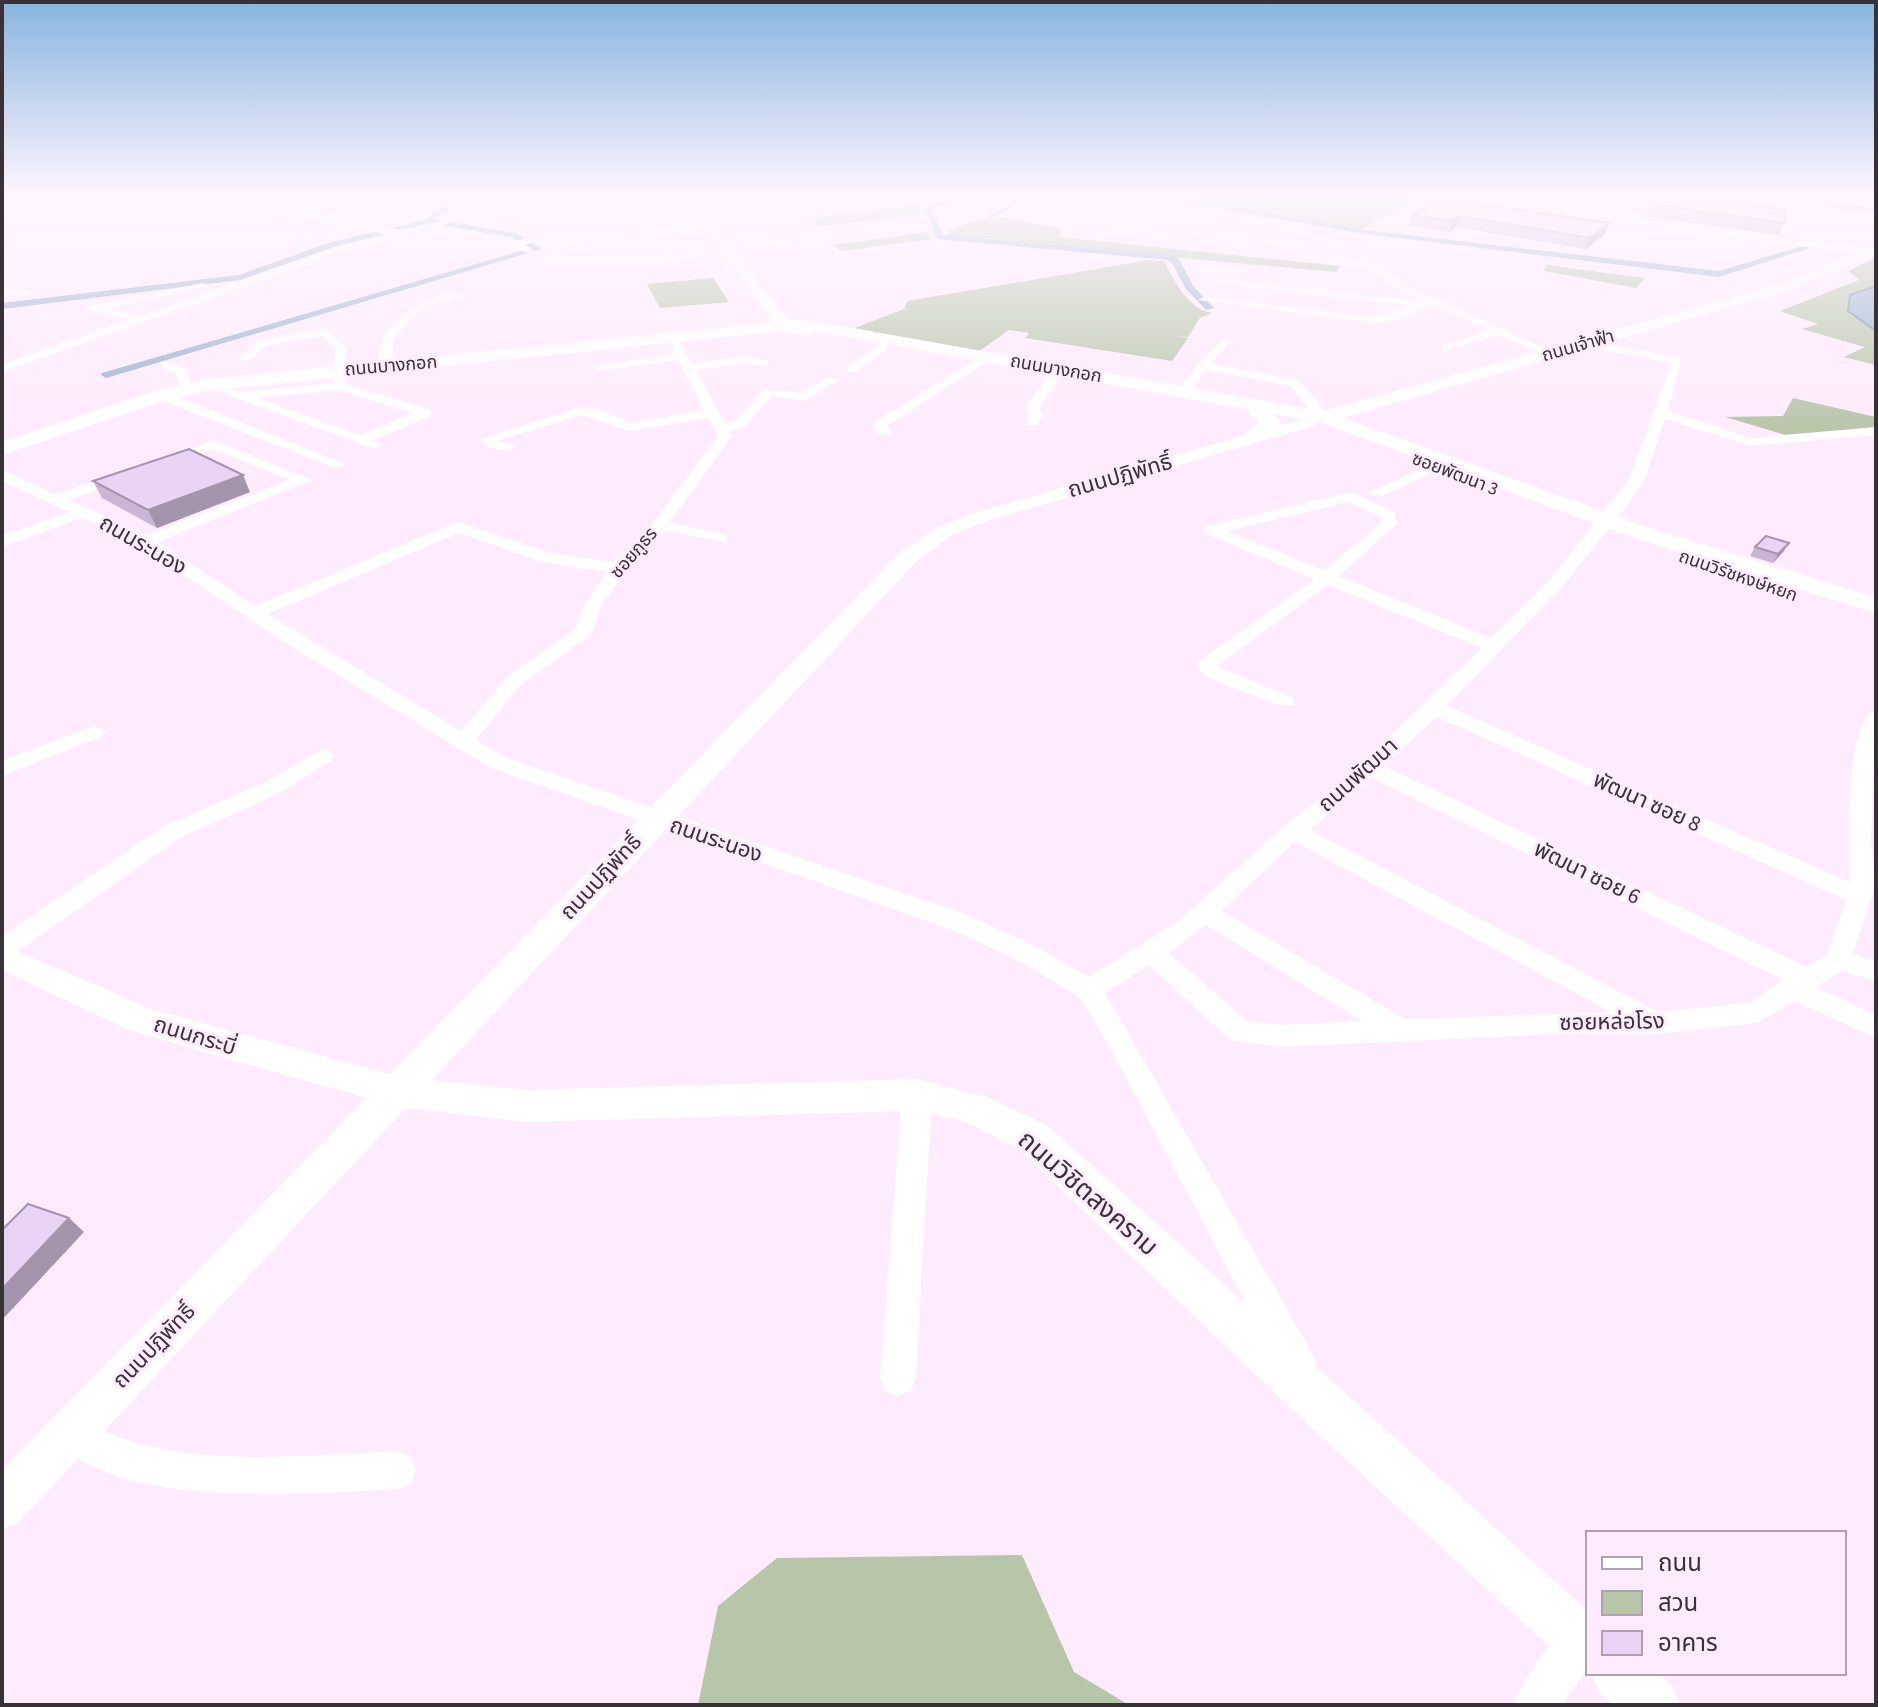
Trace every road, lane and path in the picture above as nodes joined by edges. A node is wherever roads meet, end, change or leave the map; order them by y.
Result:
1 (265, 276) edge
2 (749, 276) edge
3 (1283, 276) edge
4 (1386, 276) edge
5 (1813, 276) edge
6 (253, 280) junction
7 (1219, 281) dead end
8 (1403, 288) junction
9 (2, 290) edge
10 (23, 294) dead end
11 (456, 294) dead end
12 (1204, 300) dead end
13 (1438, 304) junction
14 (1424, 305) junction
15 (142, 318) junction
16 (795, 326) junction
17 (1499, 331) junction
18 (1225, 341) dead end
19 (1590, 343) junction
20 (885, 346) junction
21 (1446, 349) dead end
22 (681, 354) junction
23 (1552, 354) junction
24 (244, 358) dead end
25 (766, 362) dead end
26 (979, 363) junction
27 (166, 364) dead end
28 (385, 366) junction
29 (1202, 366) junction
30 (598, 367) dead end
31 (2, 368) edge
32 (852, 369) dead end
33 (1055, 376) junction
34 (341, 378) junction
35 (832, 380) dead end
36 (208, 385) junction
37 (187, 389) junction
38 (1185, 392) junction
39 (161, 395) junction
40 (238, 396) junction
41 (1266, 410) junction
42 (711, 413) junction
43 (1661, 413) junction
44 (1316, 416) junction
45 (1032, 422) dead end
46 (722, 430) junction
47 (1876, 431) edge
48 (885, 432) dead end
49 (1249, 439) junction
50 (360, 440) junction
51 (509, 447) dead end
52 (2, 449) edge
53 (340, 465) junction
54 (1438, 467) junction
55 (2, 475) edge
56 (304, 480) junction
57 (1376, 493) dead end
58 (57, 499) junction
59 (84, 512) junction
60 (1570, 512) junction
61 (660, 524) junction
62 (1605, 524) junction
63 (1640, 538) junction
64 (721, 539) dead end
65 (145, 541) junction
66 (2, 542) edge
67 (618, 568) junction
68 (1326, 578) junction
69 (1876, 605) edge
70 (253, 614) junction
71 (1876, 619) edge
72 (1494, 646) junction
73 (1285, 701) dead end
74 (1434, 708) junction
75 (1876, 717) edge
76 (94, 732) dead end
77 (464, 741) junction
78 (323, 756) dead end
79 (1368, 767) junction
80 (2, 769) edge
81 (655, 819) junction
82 (1293, 831) junction
83 (1867, 891) edge
84 (1204, 912) junction
85 (2, 949) edge
86 (1152, 953) junction
87 (2, 956) edge
88 (1838, 960) junction
89 (1876, 971) edge
90 (1798, 984) junction
91 (1089, 990) junction
92 (1656, 1023) junction
93 (1876, 1027) edge
94 (1400, 1030) junction
95 (396, 1091) junction
96 (917, 1095) junction
97 (1239, 1257) junction
98 (1201, 1294) junction
99 (898, 1378) dead end
100 (1319, 1404) junction
101 (74, 1430) junction
102 (397, 1470) dead end
103 (2, 1505) edge
104 (1586, 1644) edge
105 (1586, 1662) edge
106 (1620, 1675) edge
107 (1535, 1705) edge
108 (1653, 1705) edge

1 - 6 street
2 - 16 main road
3 - 8 street
4 - 8 street
5 - 19 main road, ถนนเจ้าฟ้า
6 - 15 street
6 - 15 street
7 - 14 street
8 - 13 street
9 - 10 street
11 - 28 street
12 - 14 street
13 - 14 street
13 - 17 street
15 - 31 street
16 - 20 main road, ถนนบางกอก
16 - 22 main road, ถนนบางกอก
16 - 38 main road, ถนนบางกอก
17 - 21 street
17 - 23 street
18 - 29 street
19 - 23 main road, ถนนเจ้าฟ้า
19 - 43 street, ถนนพัฒนา
20 - 26 main road, ถนนบางกอก
20 - 32 street
22 - 25 street
22 - 28 main road, ถนนบางกอก
22 - 30 street
22 - 42 street
23 - 44 main road, ถนนเจ้าฟ้า
24 - 34 street
26 - 33 main road, ถนนบางกอก
26 - 48 street
27 - 37 street
28 - 34 main road, ถนนบางกอก
29 - 38 street
29 - 44 street
33 - 41 main road, ถนนบางกอก
33 - 45 street
34 - 36 main road, ถนนบางกอก
34 - 40 street
34 - 50 street
35 - 46 street
36 - 37 main road, ถนนบางกอก
36 - 40 street
37 - 39 main road, ถนนบางกอก
38 - 41 main road, ถนนบางกอก
39 - 52 main road, ถนนบางกอก
39 - 53 street
40 - 50 street
41 - 44 main road, ถนนบางกอก
41 - 49 main road
42 - 46 street
42 - 51 street
43 - 47 street
43 - 62 street, ถนนพัฒนา
44 - 49 street, ถนนปฏิพัทธิ์
44 - 54 main road, ซอยพัฒนา 3
44 - 60 main road, ซอยพัฒนา 3
46 - 61 street, ซอยภูธร
49 - 81 street, ถนนปฏิพัทธิ์
50 - 53 street
53 - 56 street
54 - 57 street
54 - 60 main road, ซอยพัฒนา 3
55 - 58 street, ถนนระนอง
56 - 58 street
56 - 65 street
58 - 59 street, ถนนระนอง
59 - 65 street, ถนนระนอง
59 - 66 street
60 - 62 main road
60 - 62 main road
61 - 64 street
61 - 67 street, ซอยภูธร
62 - 63 main road, ถนนวิรัชหงษ์หยก
62 - 72 street, ถนนพัฒนา
63 - 69 main road, ถนนวิรัชหงษ์หยก
63 - 71 main road, ถนนวิรัชหงษ์หยก
65 - 70 street, ถนนระนอง
67 - 70 street
67 - 77 street, ซอยภูธร
68 - 68 street
68 - 72 street
68 - 73 street
70 - 77 street, ถนนระนอง
72 - 74 street, ถนนพัฒนา
74 - 79 street, ถนนพัฒนา
74 - 83 street, พัฒนา ซอย 8
75 - 83 street
76 - 80 street
77 - 81 street, ถนนระนอง
78 - 85 street
79 - 82 street, ถนนพัฒนา
79 - 90 street, พัฒนา ซอย 6
81 - 91 street, ถนนระนอง
81 - 95 street, ถนนปฏิพัทธิ์
82 - 84 street, ถนนพัฒนา
82 - 92 street
83 - 88 street
84 - 86 street, ถนนพัฒนา
84 - 94 street
86 - 91 street, ถนนพัฒนา
86 - 94 street, ซอยหล่อโรง
87 - 95 street, ถนนกระบี่
88 - 89 street
88 - 90 street, ซอยหล่อโรง
90 - 92 street, ซอยหล่อโรง
90 - 93 street, พัฒนา ซอย 6
91 - 97 street, ถนนระนอง
92 - 94 street, ซอยหล่อโรง
95 - 96 street, ถนนวิชิตสงคราม
95 - 101 street, ถนนปฏิพัทธิ์
96 - 98 street, ถนนวิชิตสงคราม
96 - 99 street
97 - 98 street
97 - 100 street, ถนนระนอง
98 - 100 street, ถนนวิชิตสงคราม
100 - 104 street, ถนนวิชิตสงคราม
101 - 102 street
101 - 103 street, ถนนปฏิพัทธิ์
105 - 107 street
106 - 108 street, ถนนวิชิตสงคราม

